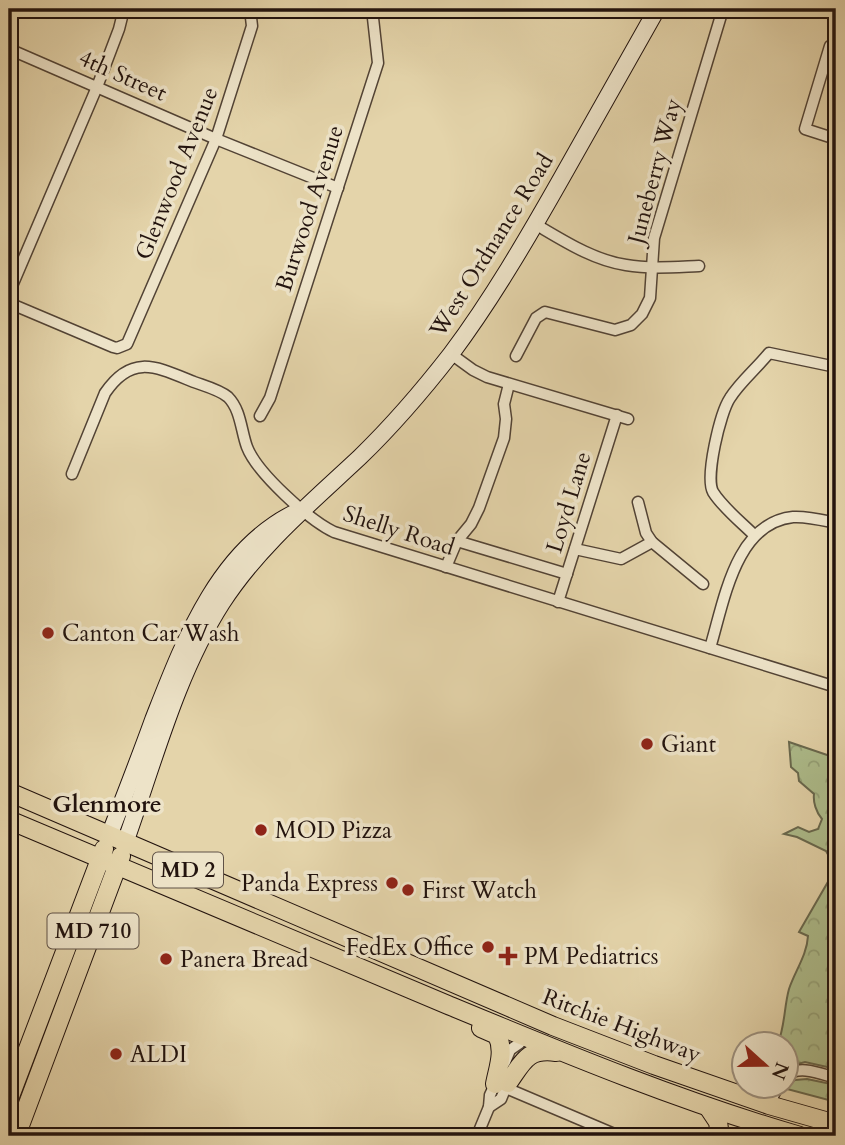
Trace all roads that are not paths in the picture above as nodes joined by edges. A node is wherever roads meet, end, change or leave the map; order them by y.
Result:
1 (124, 9) edge
2 (250, 9) edge
3 (372, 9) edge
4 (657, 9) edge
5 (723, 9) edge
6 (830, 46) dead end
7 (9, 48) edge
8 (97, 87) junction
9 (216, 139) junction
10 (836, 139) edge
11 (338, 188) junction
12 (535, 224) junction
13 (699, 266) dead end
14 (651, 267) junction
15 (9, 293) edge
16 (9, 303) edge
17 (451, 354) junction
18 (516, 356) dead end
19 (836, 367) edge
20 (509, 384) junction
21 (260, 416) dead end
22 (72, 474) dead end
23 (638, 502) dead end
24 (301, 510) junction
25 (836, 523) edge
26 (754, 536) junction
27 (457, 541) junction
28 (652, 542) junction
29 (575, 549) junction
30 (446, 567) junction
31 (567, 574) junction
32 (703, 584) dead end
33 (558, 602) junction
34 (710, 648) junction
35 (836, 687) edge
36 (9, 792) edge
37 (9, 820) edge
38 (117, 839) junction
39 (101, 859) junction
40 (118, 866) junction
41 (321, 953) junction
42 (415, 966) junction
43 (450, 1006) junction
44 (522, 1040) junction
45 (563, 1053) junction
46 (800, 1070) edge
47 (836, 1078) edge
48 (503, 1085) junction
49 (9, 1099) edge
50 (771, 1100) edge
51 (690, 1101) junction
52 (769, 1105) junction
53 (708, 1107) junction
54 (836, 1125) edge
55 (754, 1130) edge
56 (16, 1136) edge
57 (477, 1136) edge
58 (619, 1136) edge
59 (720, 1136) edge
60 (800, 1136) edge

1 - 8 street
2 - 9 street, Glenwood Avenue
3 - 11 street, Burwood Avenue
4 - 12 main road, West Ordnance Road
5 - 14 street, Juneberry Way
6 - 10 street
7 - 8 street, 4th Street
8 - 9 street, 4th Street
8 - 15 street
9 - 11 street, 4th Street
9 - 16 street, Glenwood Avenue
11 - 21 street, Burwood Avenue
12 - 14 street
12 - 17 main road, West Ordnance Road
13 - 14 street
14 - 18 street, Juneberry Way
17 - 20 street
17 - 24 main road, West Ordnance Road
19 - 26 street
20 - 27 street
20 - 29 street, Loyd Lane
22 - 24 street, Shelly Road
23 - 28 street
24 - 30 street, Shelly Road
24 - 38 main road, West Ordnance Road
25 - 26 street
26 - 34 street
27 - 30 street
27 - 31 street
28 - 29 street
28 - 32 street
29 - 31 street, Loyd Lane
30 - 33 street, Shelly Road
31 - 33 street, Loyd Lane
33 - 34 street, Shelly Road
34 - 35 street, Shelly Road
36 - 38 main road, Ritchie Highway / MD 2
37 - 39 main road, Ritchie Highway / MD 2
38 - 39 main road, MD 710
38 - 40 main road, MD 710
38 - 42 main road, Ritchie Highway / MD 2
39 - 40 main road, Ritchie Highway / MD 2
39 - 49 main road, MD 710
40 - 41 main road, Ritchie Highway / MD 2
40 - 56 main road, MD 710
41 - 42 main road
41 - 43 main road, Ritchie Highway / MD 2
42 - 52 main road, Ritchie Highway / MD 2
43 - 44 main road, Ritchie Highway / MD 2
43 - 48 main road
44 - 45 main road, Ritchie Highway / MD 2
44 - 48 street
45 - 48 main road
45 - 51 main road, Ritchie Highway / MD 2
46 - 47 street
48 - 57 street
48 - 58 street
50 - 52 street
51 - 52 main road
51 - 53 main road, Ritchie Highway / MD 2
52 - 54 main road, Ritchie Highway / MD 2
53 - 55 main road, Ritchie Highway / MD 2
53 - 59 main road
54 - 55 main road
55 - 60 main road, Ritchie Highway / MD 2

